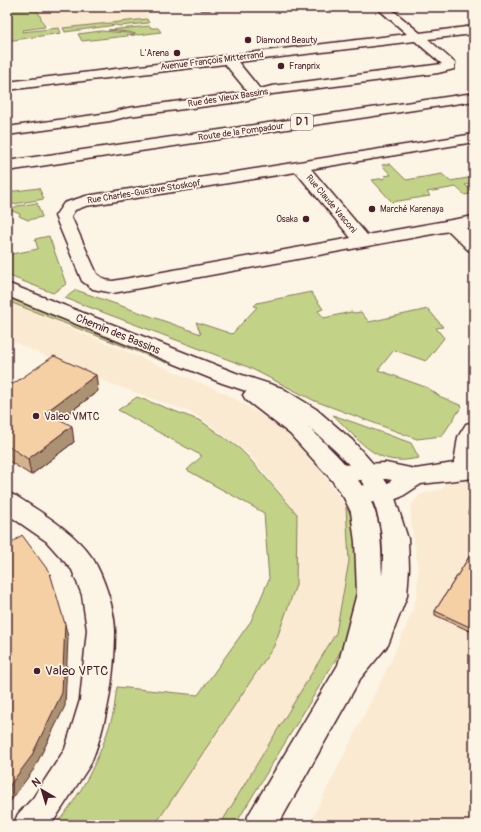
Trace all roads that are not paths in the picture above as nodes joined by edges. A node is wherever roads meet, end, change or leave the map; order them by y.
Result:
1 (382, 7) edge
2 (474, 30) edge
3 (416, 37) junction
4 (228, 59) junction
5 (7, 86) edge
6 (474, 89) edge
7 (256, 93) junction
8 (474, 97) edge
9 (7, 131) edge
10 (178, 132) junction
11 (474, 138) edge
12 (7, 153) edge
13 (7, 159) edge
14 (7, 166) edge
15 (300, 166) junction
16 (474, 221) edge
17 (453, 225) junction
18 (362, 241) junction
19 (474, 246) edge
20 (7, 289) edge
21 (229, 378) junction
22 (474, 429) edge
23 (469, 470) edge
24 (339, 473) junction
25 (374, 482) junction
26 (355, 495) junction
27 (7, 502) edge
28 (350, 670) junction
29 (29, 825) edge
30 (260, 825) edge

1 - 3 street
2 - 3 street, Avenue François Mitterrand
3 - 4 street, Avenue François Mitterrand
3 - 7 street, Rue des Vieux Bassins
4 - 5 street, Avenue François Mitterrand
4 - 7 street
6 - 10 street, Route de la Pompadour / D 1
7 - 9 street, Rue des Vieux Bassins
8 - 14 street, Route de la Pompadour / D 1
10 - 12 street, Route de la Pompadour / D 1
10 - 13 street
11 - 15 street, Rue Charles-Gustave Stoskopf
15 - 18 street, Rue Claude Vasconi
15 - 18 street, Rue Charles-Gustave Stoskopf
16 - 17 street, Rue Charles-Gustave Stoskopf
17 - 18 street, Rue Charles-Gustave Stoskopf
17 - 19 street
20 - 21 street, Chemin des Bassins
21 - 24 street, Chemin des Bassins
21 - 25 street, Chemin des Bassins
22 - 23 street
23 - 25 street
24 - 25 street
24 - 26 street, Chemin des Bassins
25 - 26 street
25 - 28 street
26 - 28 street, Chemin des Bassins
27 - 29 street
28 - 30 street

